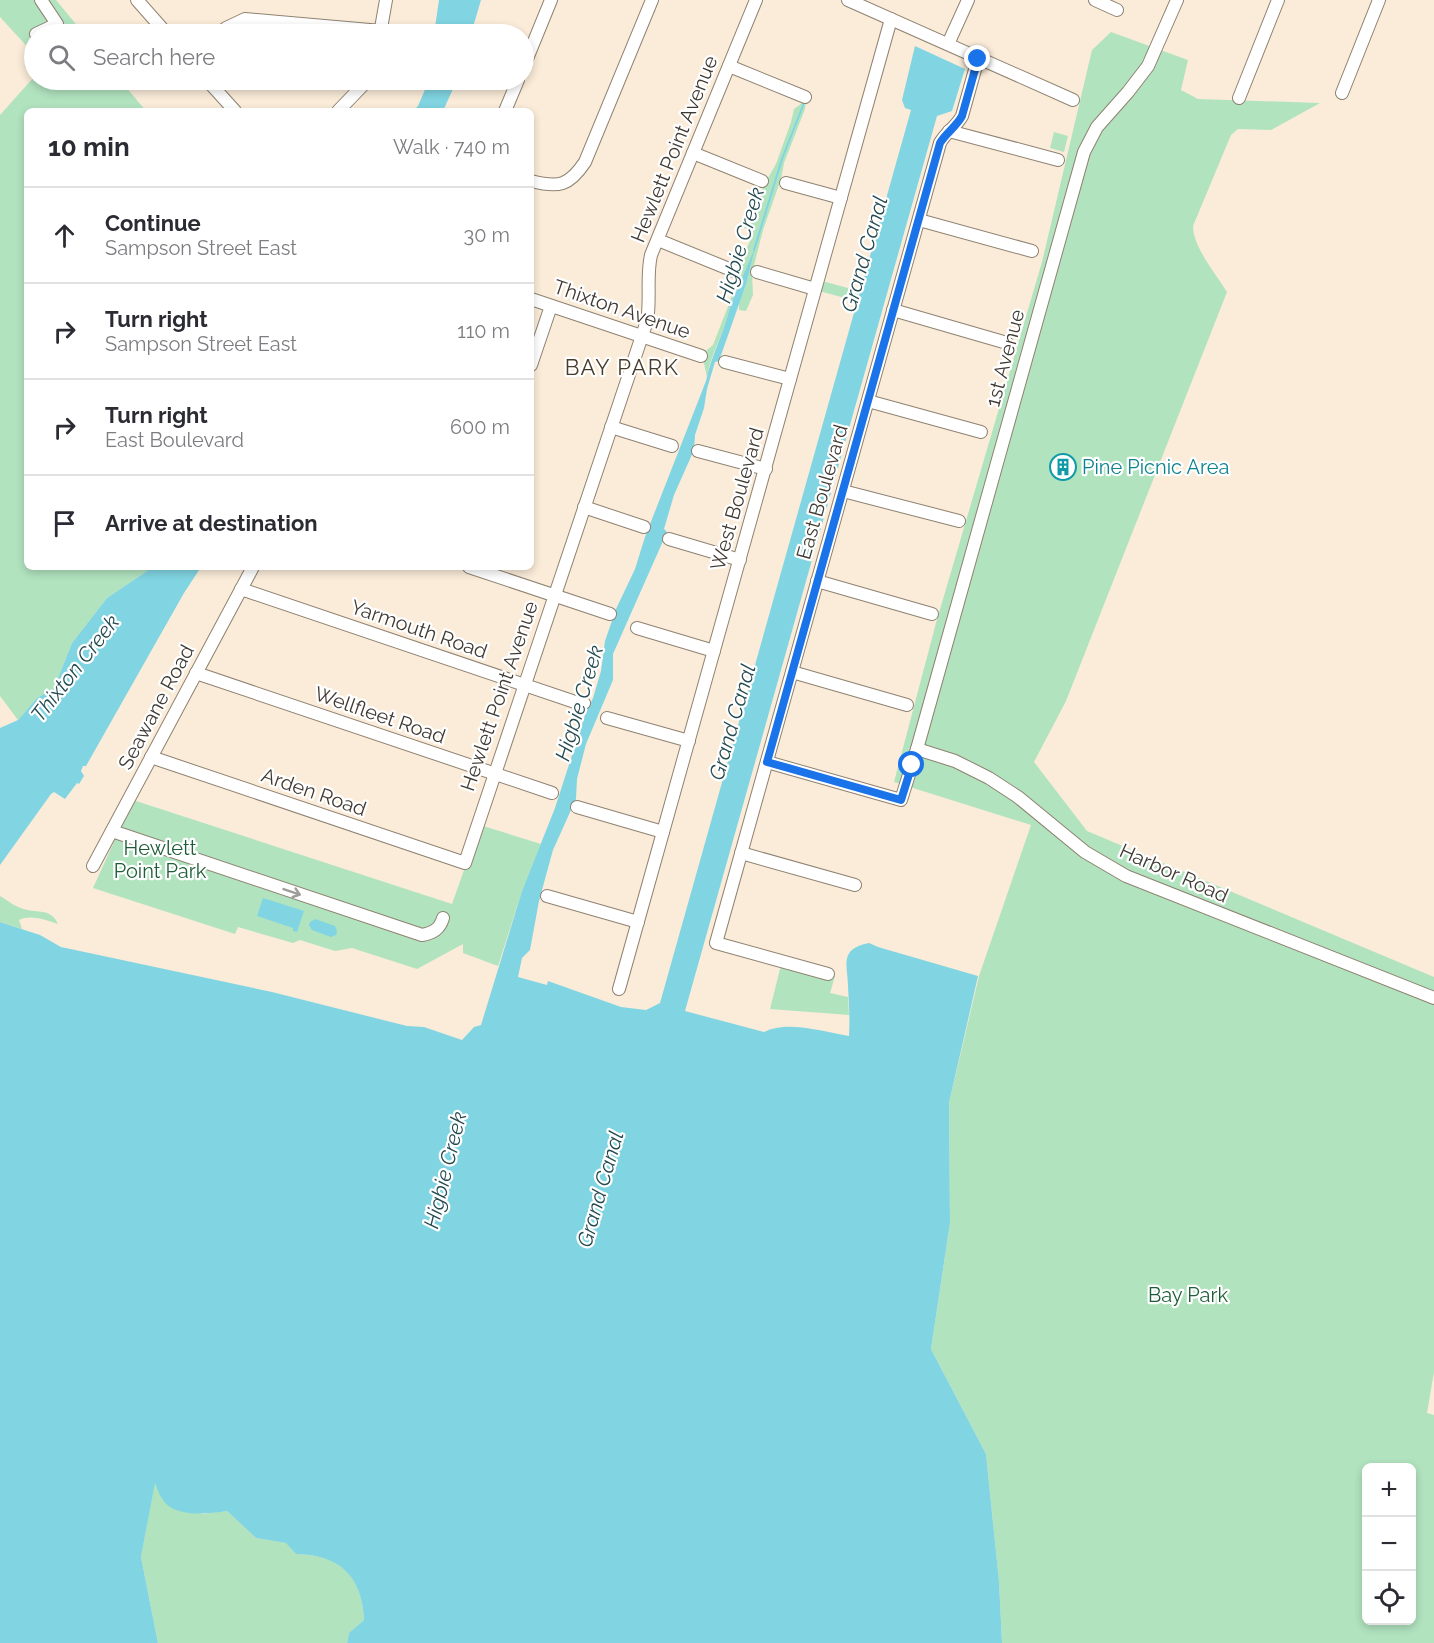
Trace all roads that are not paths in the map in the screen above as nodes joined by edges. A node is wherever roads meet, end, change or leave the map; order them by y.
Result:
1 (41, 0) edge
2 (137, 0) edge
3 (387, 0) edge
4 (551, 0) edge
5 (652, 0) edge
6 (756, 0) edge
7 (848, 0) edge
8 (968, 0) edge
9 (1095, 0) edge
10 (1177, 0) edge
11 (1278, 0) edge
12 (1379, 0) edge
13 (1117, 10) dead end
14 (891, 19) junction
15 (57, 24) edge
16 (158, 24) edge
17 (233, 24) edge
18 (302, 24) edge
19 (382, 24) edge
20 (534, 42) edge
21 (948, 44) junction
22 (978, 59) junction
23 (729, 66) junction
24 (216, 90) edge
25 (358, 90) edge
26 (514, 90) edge
27 (1342, 93) dead end
28 (806, 98) dead end
29 (1239, 98) dead end
30 (1073, 100) dead end
31 (232, 108) edge
32 (341, 108) edge
33 (506, 108) edge
34 (949, 131) junction
35 (693, 153) junction
36 (1058, 160) dead end
37 (534, 181) edge
38 (762, 181) dead end
39 (786, 183) dead end
40 (841, 198) junction
41 (919, 220) junction
42 (658, 240) junction
43 (1032, 251) dead end
44 (734, 271) dead end
45 (757, 272) dead end
46 (815, 289) junction
47 (534, 300) edge
48 (551, 306) junction
49 (893, 310) junction
50 (641, 336) junction
51 (1007, 343) dead end
52 (534, 356) edge
53 (701, 356) dead end
54 (726, 362) dead end
55 (790, 379) junction
56 (868, 400) junction
57 (611, 427) junction
58 (981, 432) dead end
59 (672, 446) dead end
60 (698, 451) dead end
61 (766, 469) junction
62 (843, 491) junction
63 (584, 507) junction
64 (959, 521) dead end
65 (644, 527) dead end
66 (669, 539) dead end
67 (740, 560) junction
68 (251, 570) edge
69 (478, 570) edge
70 (817, 581) junction
71 (241, 589) junction
72 (554, 596) junction
73 (610, 614) dead end
74 (932, 614) dead end
75 (637, 628) dead end
76 (714, 651) junction
77 (792, 672) junction
78 (196, 673) junction
79 (524, 685) junction
80 (584, 703) dead end
81 (907, 705) dead end
82 (607, 718) dead end
83 (689, 741) junction
84 (917, 749) junction
85 (151, 757) junction
86 (767, 762) junction
87 (493, 774) junction
88 (552, 793) dead end
89 (577, 807) dead end
90 (112, 831) junction
91 (663, 832) junction
92 (741, 853) junction
93 (465, 863) joint
94 (93, 866) dead end
95 (855, 885) dead end
96 (547, 896) dead end
97 (443, 918) dead end
98 (638, 922) junction
99 (828, 974) dead end
100 (620, 989) dead end
101 (1434, 998) edge

1 - 15 street
2 - 16 street
3 - 19 street
4 - 20 street
5 - 37 street
6 - 23 street, Hewlett Point Avenue
7 - 14 street
8 - 21 street
9 - 13 street
10 - 84 street, 1st Avenue
11 - 29 street
12 - 27 street
14 - 21 street
14 - 40 street, West Boulevard
17 - 18 street
21 - 22 street
22 - 30 street
22 - 34 street, East Boulevard
23 - 28 street
23 - 35 street, Hewlett Point Avenue
24 - 31 street
25 - 32 street
26 - 33 street
34 - 36 street
34 - 41 street, East Boulevard
35 - 38 street
35 - 42 street, Hewlett Point Avenue
39 - 40 street
40 - 46 street, West Boulevard
41 - 43 street
41 - 49 street, East Boulevard
42 - 44 street
42 - 50 street, Hewlett Point Avenue
45 - 46 street
46 - 55 street, West Boulevard
47 - 48 street, Thixton Avenue
48 - 50 street, Thixton Avenue
48 - 52 street
49 - 51 street
49 - 56 street, East Boulevard
50 - 53 street, Thixton Avenue
50 - 57 street, Hewlett Point Avenue
54 - 55 street
55 - 61 street, West Boulevard
56 - 58 street
56 - 62 street, East Boulevard
57 - 59 street
57 - 63 street, Hewlett Point Avenue
60 - 61 street
61 - 67 street, West Boulevard
62 - 64 street
62 - 70 street, East Boulevard
63 - 65 street
63 - 72 street, Hewlett Point Avenue
66 - 67 street
67 - 76 street, West Boulevard
68 - 71 street, Seawane Road
69 - 72 street
70 - 74 street
70 - 77 street, East Boulevard
71 - 78 street, Seawane Road
71 - 79 street, Yarmouth Road
72 - 73 street
72 - 79 street, Hewlett Point Avenue
75 - 76 street
76 - 83 street, West Boulevard
77 - 81 street
77 - 86 street, East Boulevard
78 - 85 street, Seawane Road
78 - 87 street, Wellfleet Road
79 - 80 street, Yarmouth Road
79 - 87 street, Hewlett Point Avenue
82 - 83 street
83 - 91 street, West Boulevard
84 - 86 street, 1st Avenue
84 - 101 street, Harbor Road
85 - 90 street, Seawane Road
85 - 93 street, Arden Road
86 - 92 street, East Boulevard
87 - 88 street, Wellfleet Road
87 - 93 street, Hewlett Point Avenue
89 - 91 street
90 - 94 street, Seawane Road
90 -> 97 street
91 - 98 street, West Boulevard
92 - 95 street
92 - 99 street, East Boulevard
96 - 98 street
98 - 100 street, West Boulevard

